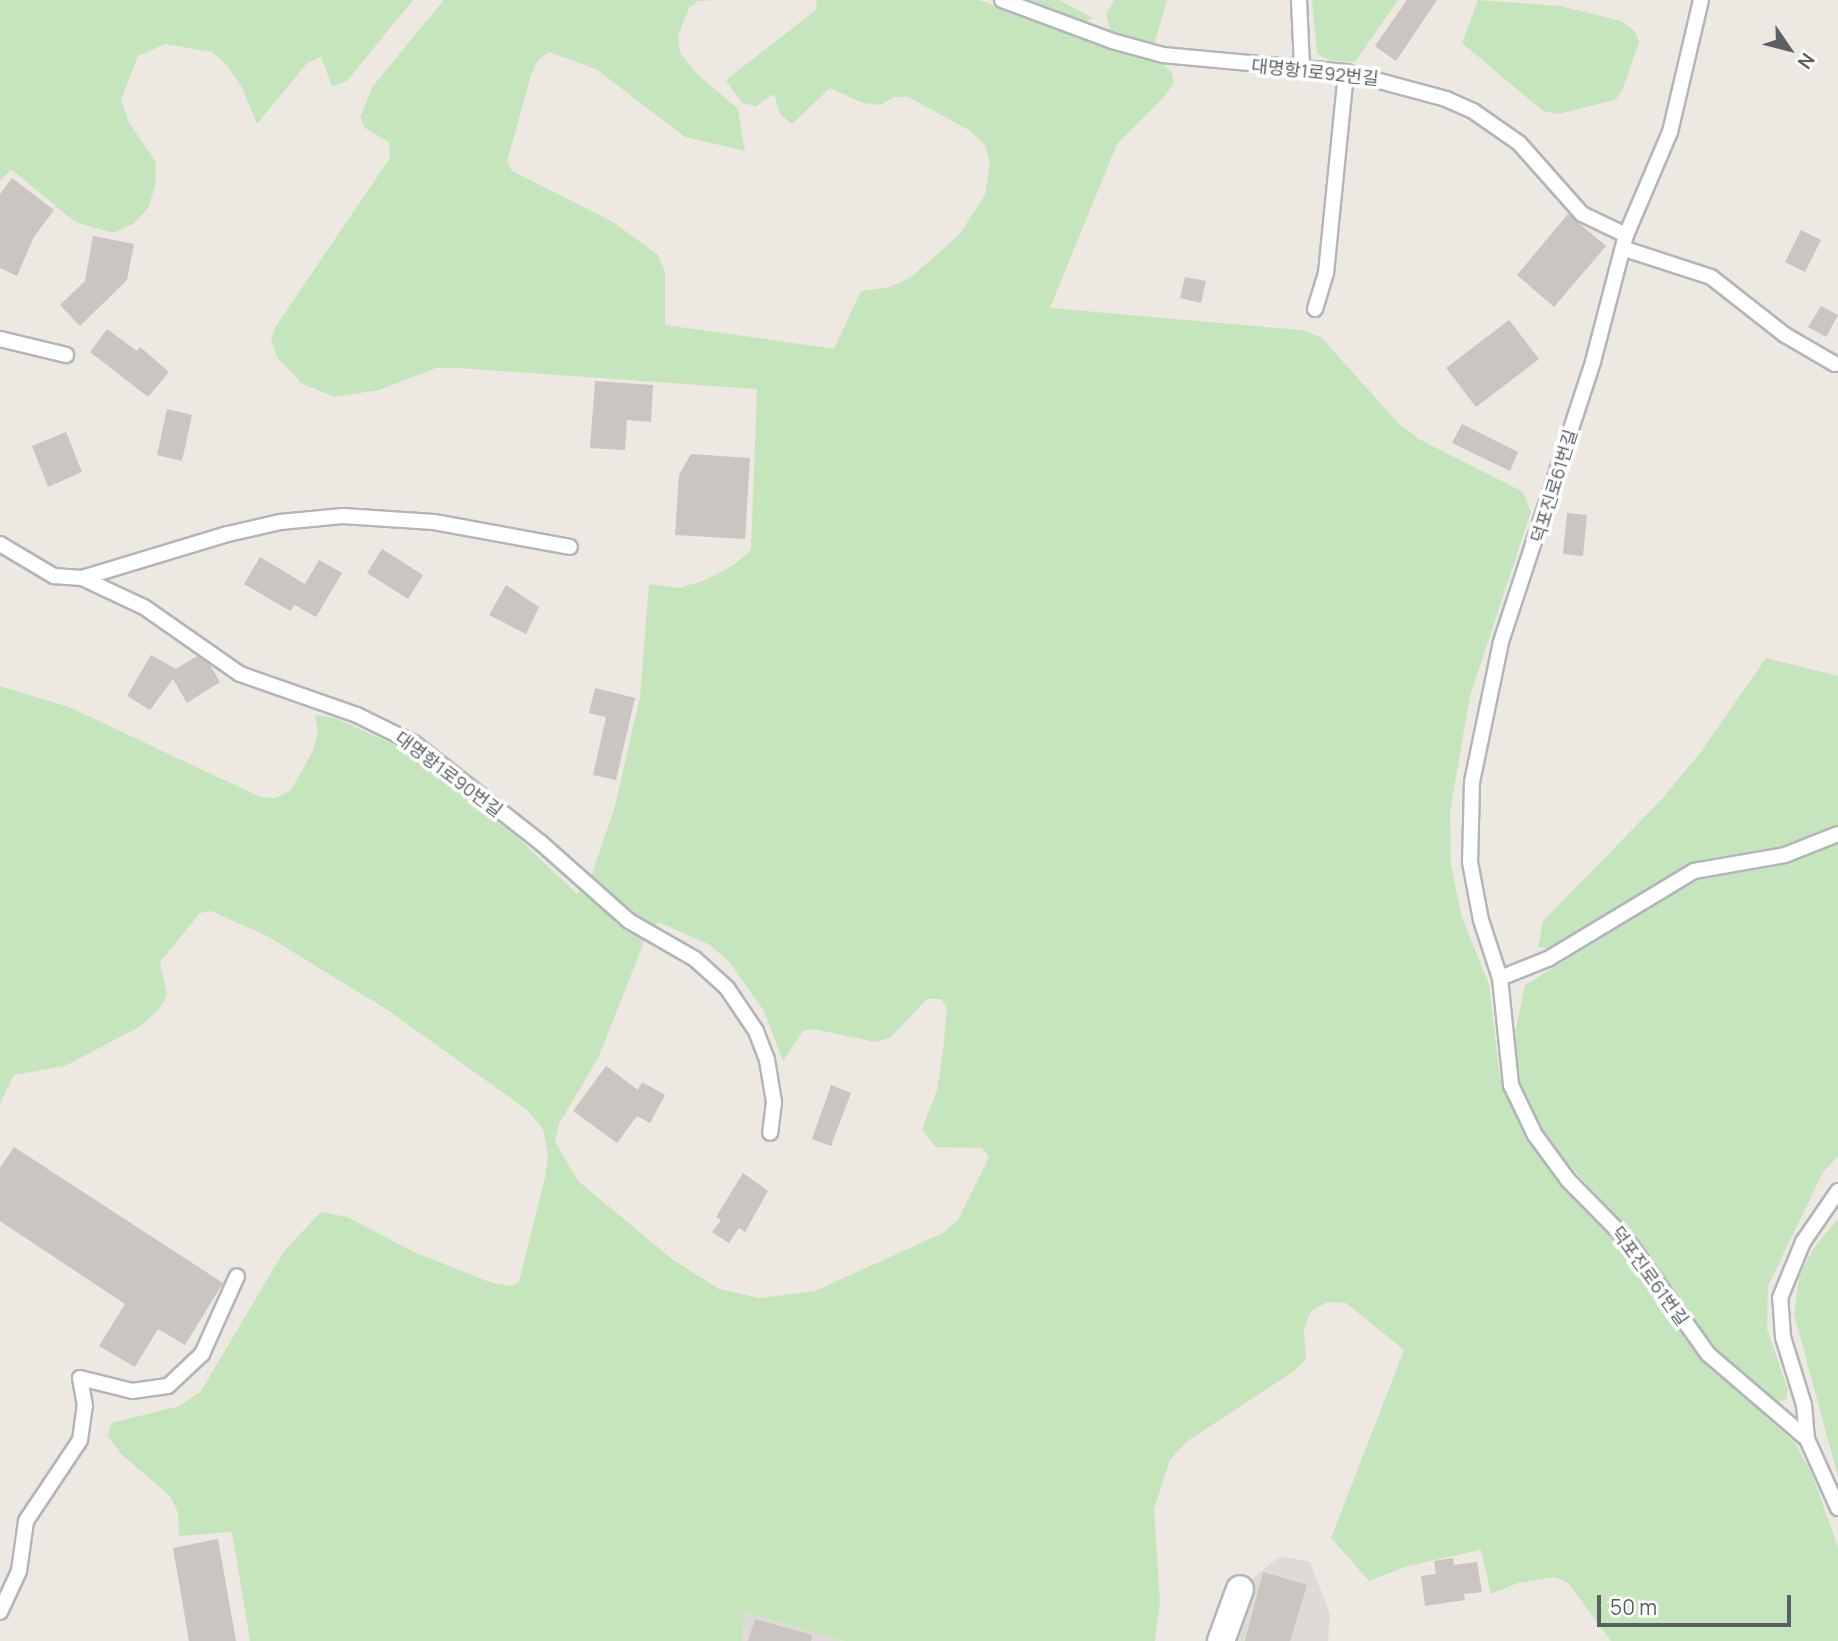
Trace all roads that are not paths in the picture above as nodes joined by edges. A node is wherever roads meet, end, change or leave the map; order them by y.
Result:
1 (1002, 0) edge
2 (1299, 0) edge
3 (1701, 0) edge
4 (1302, 68) junction
5 (1346, 72) junction
6 (1626, 242) junction
7 (1315, 309) dead end
8 (0, 339) edge
9 (66, 355) dead end
10 (1835, 364) dead end
11 (0, 544) edge
12 (570, 547) dead end
13 (82, 578) junction
14 (1838, 834) edge
15 (1500, 978) junction
16 (769, 1133) dead end
17 (1838, 1191) edge
18 (237, 1276) dead end
19 (1807, 1439) junction
20 (1838, 1508) edge
21 (1240, 1589) dead end
22 (0, 1612) edge
23 (1221, 1641) edge

1 - 4 lane, 대명항1로92번길
2 - 4 lane
3 - 6 lane, 덕포진로61번길
4 - 5 lane, 대명항1로92번길
5 - 6 lane, 대명항1로92번길
5 - 7 lane
6 - 10 lane, 대명항1로92번길
6 - 15 lane, 덕포진로61번길
8 - 9 lane
11 - 13 lane, 대명항1로90번길
12 - 13 lane
13 - 16 lane, 대명항1로90번길
14 - 15 lane
15 - 19 lane, 덕포진로61번길
17 - 19 lane
18 - 22 lane
19 - 20 lane, 덕포진로61번길
21 - 23 street

